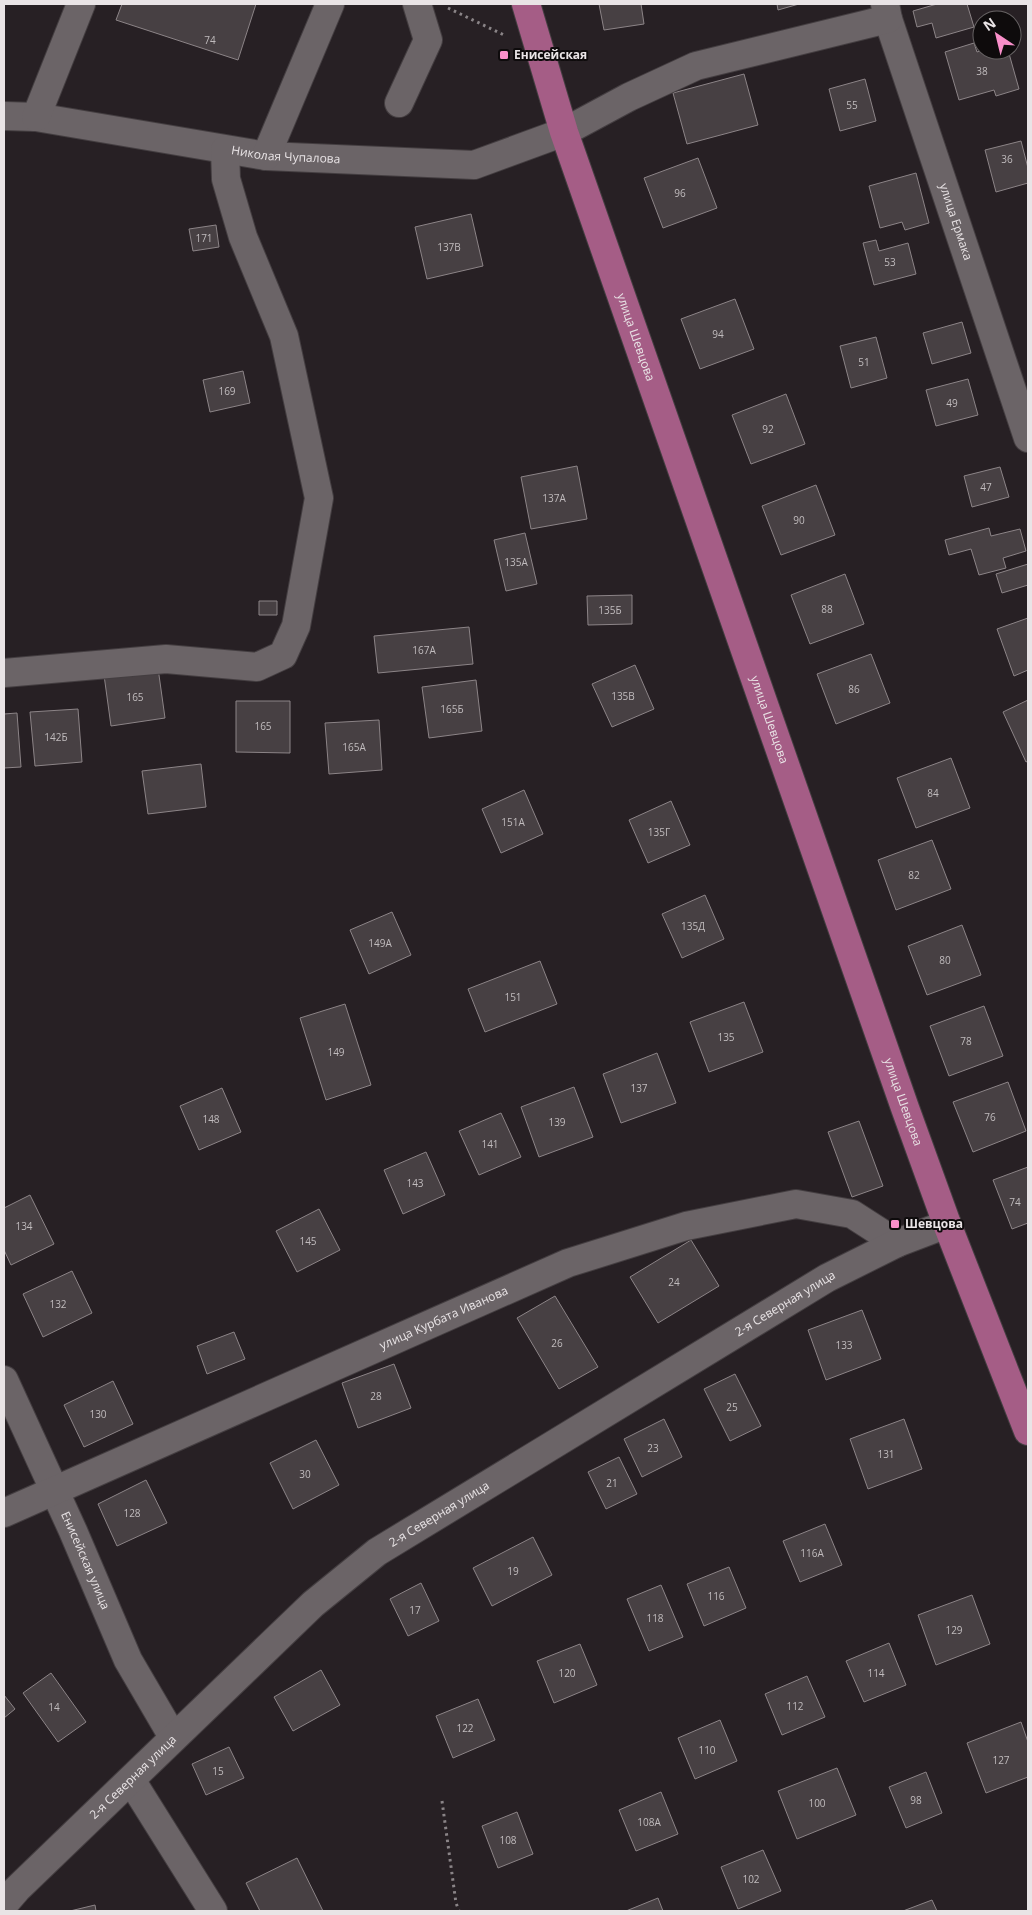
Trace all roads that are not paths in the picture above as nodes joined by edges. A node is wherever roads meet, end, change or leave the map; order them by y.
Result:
1 (81, 4) edge
2 (330, 4) edge
3 (416, 4) edge
4 (526, 4) edge
5 (886, 11) edge
6 (400, 104) dead end
7 (4, 116) edge
8 (36, 117) junction
9 (564, 132) junction
10 (225, 150) junction
11 (266, 156) junction
12 (1028, 438) edge
13 (4, 673) edge
14 (947, 1224) junction
15 (897, 1243) junction
16 (4, 1380) edge
17 (1028, 1431) edge
18 (54, 1490) junction
19 (4, 1513) edge
20 (173, 1738) junction
21 (131, 1780) junction
22 (4, 1904) edge
23 (213, 1911) edge

1 - 8 street
2 - 11 street
3 - 6 street
4 - 9 main road, улица Шевцова
5 - 9 street, Николая Чупалова
5 - 12 street, улица Ермака
7 - 8 street, Николая Чупалова
8 - 10 street, Николая Чупалова
9 - 11 street, Николая Чупалова
9 - 14 main road, улица Шевцова
10 - 11 street, Николая Чупалова
10 - 13 street
14 - 15 street, 2-я Северная улица
14 - 17 main road, улица Шевцова
15 - 18 street, улица Курбата Иванова
15 - 20 street, 2-я Северная улица
16 - 18 street, Енисейская улица
18 - 19 street, улица Курбата Иванова
18 - 20 street, Енисейская улица
20 - 21 street, 2-я Северная улица
21 - 22 street, 2-я Северная улица
21 - 23 street

